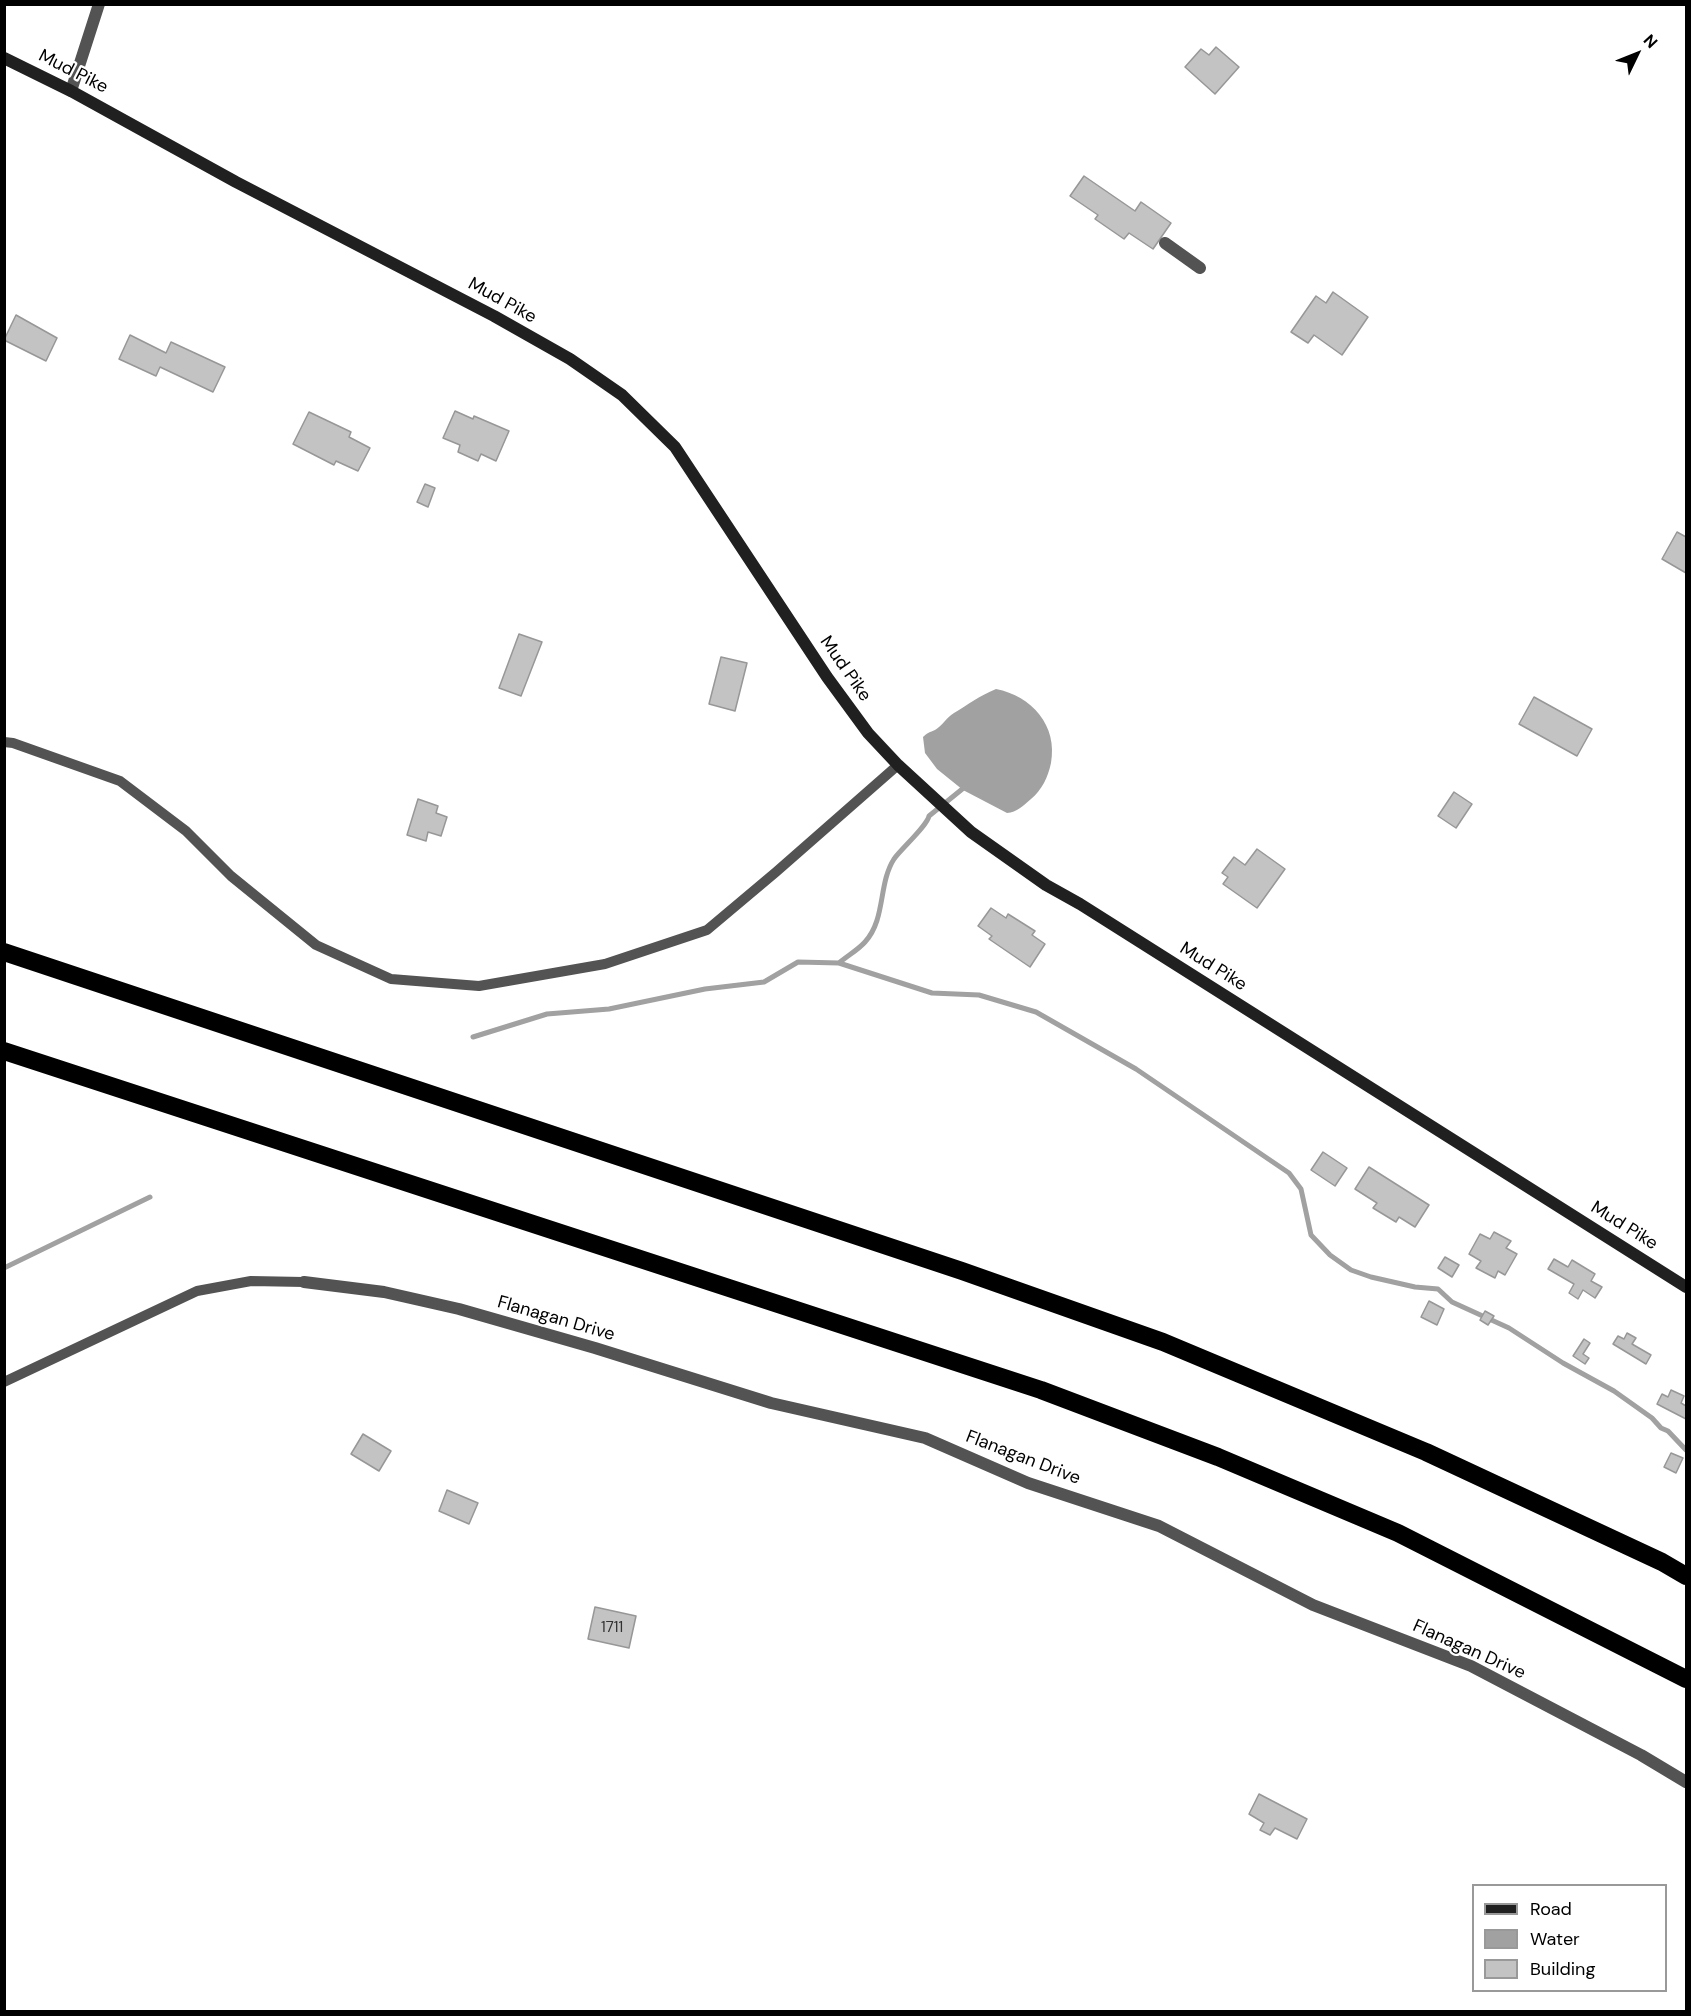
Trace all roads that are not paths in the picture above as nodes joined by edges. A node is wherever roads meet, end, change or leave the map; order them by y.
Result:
1 (99, 4) edge
2 (4, 58) edge
3 (71, 91) junction
4 (1165, 243) dead end
5 (1200, 268) dead end
6 (4, 742) edge
7 (898, 765) junction
8 (4, 952) edge
9 (4, 1051) edge
10 (304, 1282) joint
11 (1686, 1287) edge
12 (4, 1382) edge
13 (1686, 1576) edge
14 (1686, 1678) edge
15 (1686, 1782) edge

1 - 3 street
2 - 3 street, Mud Pike
3 - 7 street, Mud Pike
4 - 5 street
6 - 7 lane
7 - 11 street, Mud Pike
8 - 13 highway
9 - 14 highway
10 - 12 lane
10 - 15 street, Flanagan Drive

